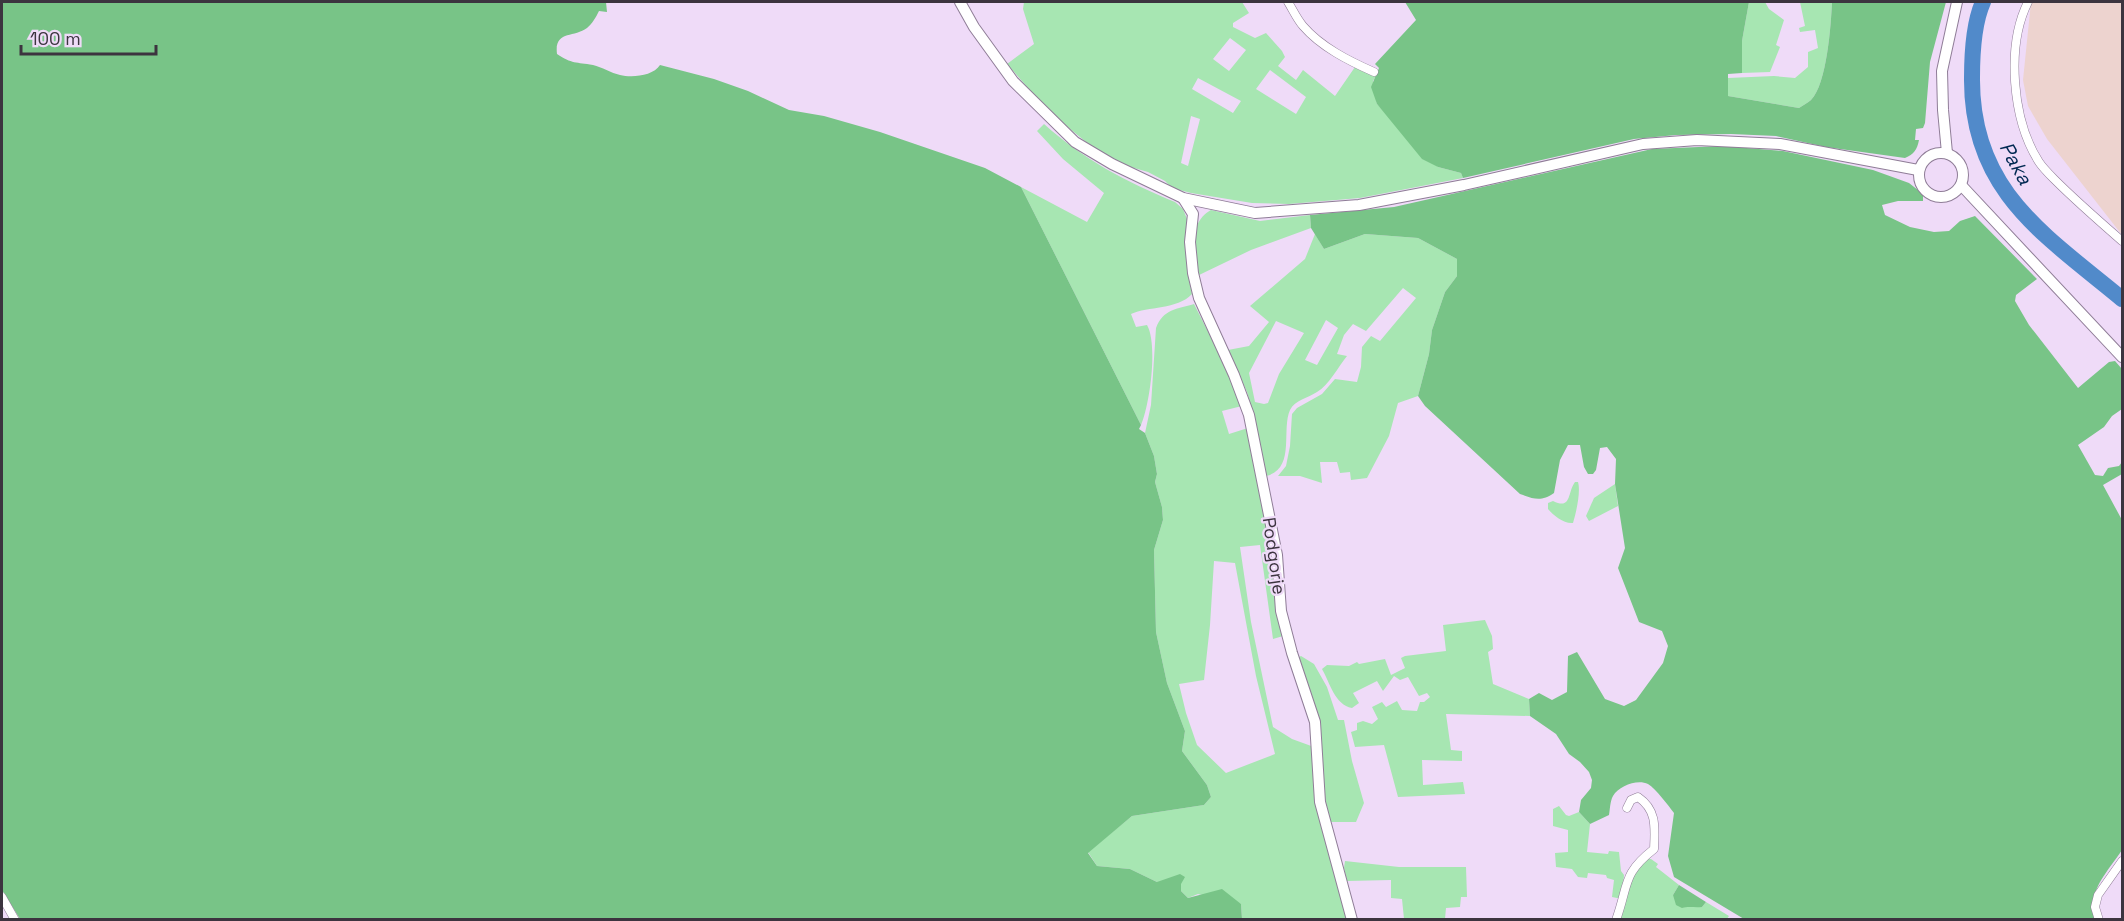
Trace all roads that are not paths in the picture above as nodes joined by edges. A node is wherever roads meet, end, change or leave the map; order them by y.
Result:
1 (960, 2) edge
2 (1288, 2) edge
3 (1957, 2) edge
4 (2028, 2) edge
5 (1374, 72) dead end
6 (1947, 153) junction
7 (1918, 170) junction
8 (1961, 185) junction
9 (1184, 198) junction
10 (2122, 242) edge
11 (2122, 357) edge
12 (1627, 808) dead end
13 (2122, 861) edge
14 (2, 897) edge
15 (15, 920) edge
16 (1352, 920) edge
17 (1616, 920) edge
18 (2099, 920) edge

1 - 9 main road
2 - 5 street
3 - 6 main road
4 - 10 street
6 - 7 main road
6 - 8 main road
7 - 8 main road
7 - 9 main road
8 - 11 main road
9 - 16 main road, Podgorje
12 - 17 street
13 - 18 street
14 - 15 street

